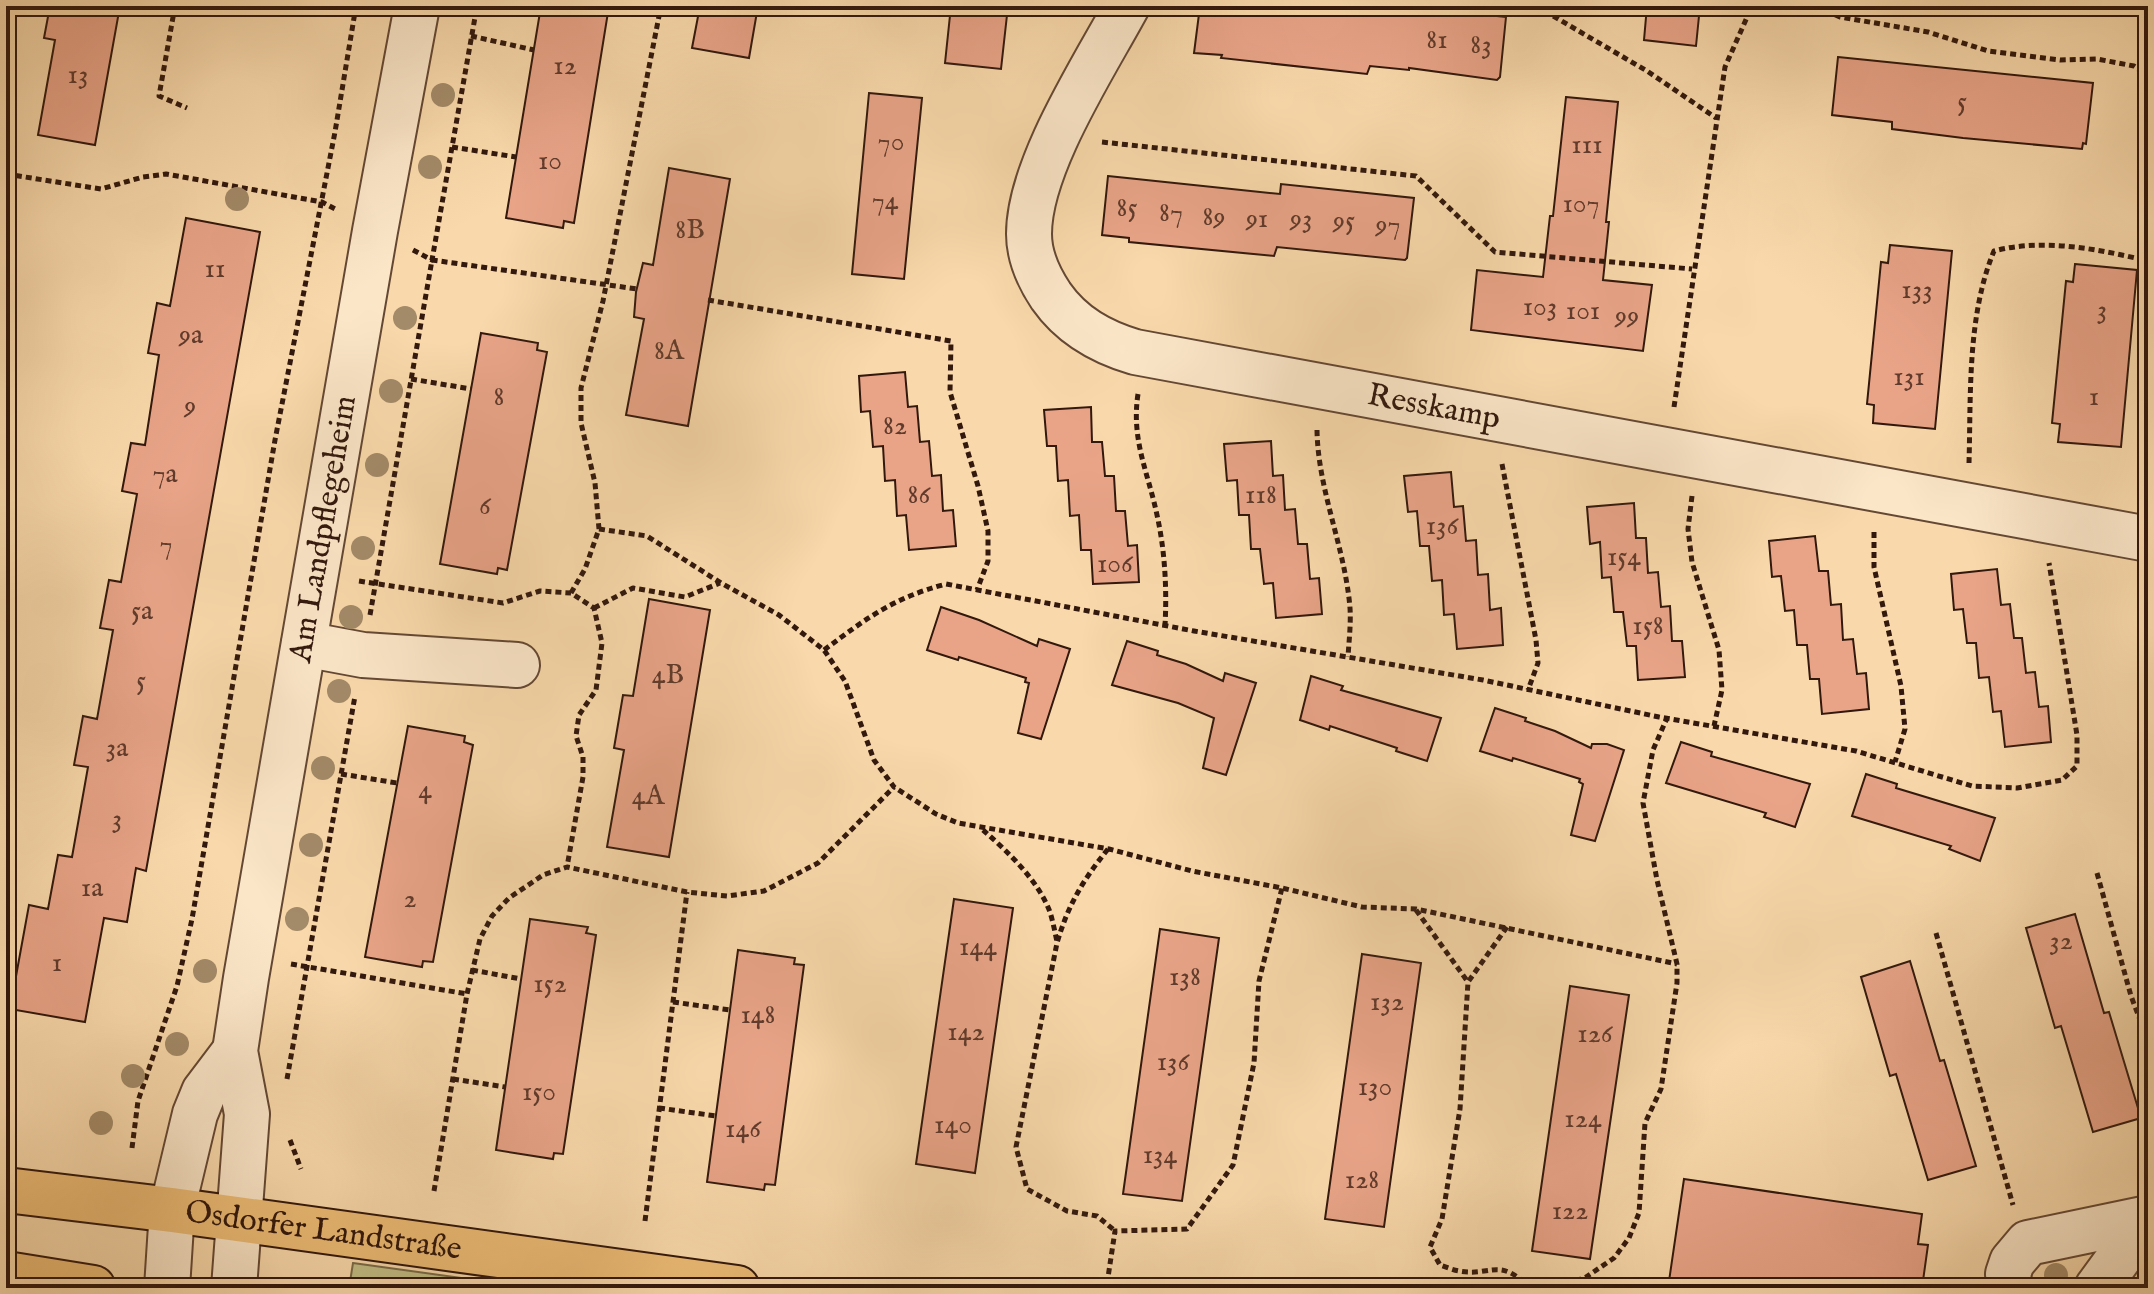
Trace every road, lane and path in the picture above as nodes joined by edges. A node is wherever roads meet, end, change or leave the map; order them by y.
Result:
1 (175, 6) edge
2 (328, 6) edge
3 (417, 6) edge
4 (477, 6) edge
5 (661, 6) edge
6 (1127, 6) edge
7 (1536, 6) edge
8 (1752, 6) edge
9 (1817, 6) edge
10 (356, 8) edge
11 (471, 36) junction
12 (534, 50) dead end
13 (2148, 76) edge
14 (187, 108) dead end
15 (1716, 118) junction
16 (1097, 142) dead end
17 (452, 147) junction
18 (516, 157) dead end
19 (6, 174) edge
20 (322, 202) junction
21 (337, 210) dead end
22 (432, 260) dead end
23 (2148, 261) edge
24 (1692, 269) junction
25 (708, 300) dead end
26 (411, 379) dead end
27 (1139, 386) dead end
28 (471, 389) dead end
29 (1673, 414) dead end
30 (1316, 419) dead end
31 (1502, 456) dead end
32 (1969, 470) dead end
33 (1694, 488) dead end
34 (1874, 523) dead end
35 (599, 529) junction
36 (2148, 539) edge
37 (2048, 555) dead end
38 (721, 583) junction
39 (977, 590) junction
40 (571, 593) dead end
41 (594, 608) dead end
42 (1165, 626) junction
43 (304, 644) junction
44 (824, 650) junction
45 (1348, 657) junction
46 (517, 665) dead end
47 (1528, 690) junction
48 (1667, 718) junction
49 (1714, 726) junction
50 (1895, 762) junction
51 (341, 774) dead end
52 (397, 783) dead end
53 (894, 787) junction
54 (982, 828) junction
55 (1109, 849) junction
56 (2097, 873) dead end
57 (1282, 888) junction
58 (687, 892) junction
59 (1416, 909) junction
60 (1507, 927) junction
61 (1936, 933) dead end
62 (1057, 943) junction
63 (251, 957) junction
64 (1677, 964) junction
65 (472, 970) junction
66 (521, 979) dead end
67 (1468, 982) junction
68 (467, 994) junction
69 (673, 1002) junction
70 (730, 1010) dead end
71 (2148, 1041) edge
72 (235, 1051) junction
73 (453, 1079) junction
74 (505, 1087) dead end
75 (659, 1108) junction
76 (716, 1116) dead end
77 (132, 1148) dead end
78 (6, 1190) edge
79 (434, 1191) dead end
80 (172, 1210) junction
81 (2014, 1210) dead end
82 (2148, 1218) edge
83 (240, 1219) junction
84 (645, 1221) dead end
85 (1115, 1231) junction
86 (6, 1274) edge
87 (1107, 1284) dead end
88 (93, 1288) edge
89 (167, 1288) edge
90 (234, 1288) edge
91 (737, 1288) edge
92 (1529, 1288) edge
93 (1557, 1288) edge
94 (2010, 1288) edge
95 (2097, 1288) edge

1 - 14 path
2 - 10 path
3 - 43 street, Am Landpflegeheim
4 - 11 path
5 - 35 path
6 - 36 street, Resskamp
7 - 15 path
8 - 15 path
9 - 13 path
10 - 20 path
11 - 12 path
11 - 17 path
15 - 24 path
16 - 24 path
17 - 18 path
17 - 22 path
19 - 20 path
20 - 21 path
20 - 77 path
23 - 32 path
24 - 29 path
25 - 39 path
26 - 28 path
27 - 42 path
30 - 45 path
31 - 47 path
33 - 49 path
34 - 50 path
35 - 38 path
35 - 40 path
37 - 50 path
38 - 41 path
38 - 44 path
39 - 42 path
39 - 44 path
42 - 45 path
43 - 46 street
43 - 63 street, Am Landpflegeheim
44 - 53 path
45 - 47 path
47 - 48 path
48 - 49 path
48 - 64 path
49 - 50 path
51 - 52 path
53 - 54 path
53 - 58 path
54 - 55 path
54 - 62 path
55 - 57 path
55 - 62 path
56 - 71 path
57 - 59 path
57 - 85 path
58 - 65 path
58 - 69 path
59 - 60 path
59 - 67 path
60 - 64 path
60 - 67 path
61 - 81 path
62 - 85 path
63 - 68 path
63 - 72 street, Am Landpflegeheim
64 - 93 path
65 - 66 path
65 - 68 path
67 - 92 path
68 - 73 path
69 - 70 path
69 - 75 path
72 - 80 street, Am Landpflegeheim
72 - 83 street, Am Landpflegeheim
73 - 74 path
73 - 79 path
75 - 76 path
75 - 84 path
78 - 80 main road, Osdorfer Landstraße
80 - 83 main road, Osdorfer Landstraße
80 - 89 street, Am Landpflegeheim
82 - 94 street
82 - 95 street
83 - 90 street, Am Landpflegeheim
83 - 91 main road, Osdorfer Landstraße
85 - 87 path
86 - 88 main road

